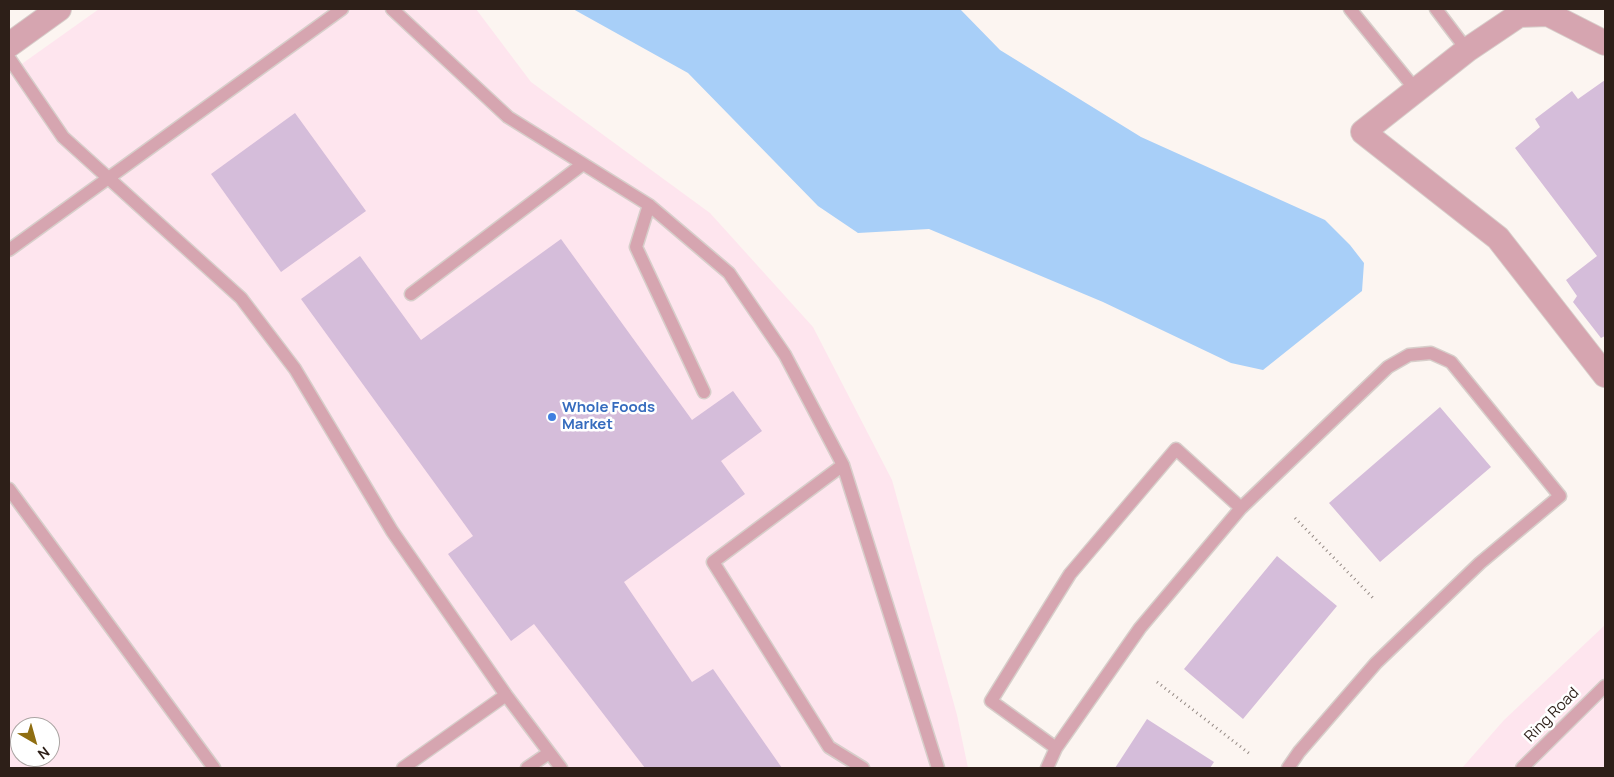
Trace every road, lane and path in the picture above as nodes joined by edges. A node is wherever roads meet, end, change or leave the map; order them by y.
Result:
1 (58, 9) edge
2 (342, 9) edge
3 (392, 9) edge
4 (1350, 9) edge
5 (1436, 9) edge
6 (1605, 43) edge
7 (9, 45) edge
8 (1467, 50) junction
9 (9, 58) edge
10 (1415, 89) junction
11 (583, 164) junction
12 (109, 179) junction
13 (649, 205) junction
14 (9, 250) edge
15 (411, 294) dead end
16 (1605, 375) edge
17 (704, 392) dead end
18 (843, 465) junction
19 (9, 489) edge
20 (1241, 508) junction
21 (1295, 518) dead end
22 (1374, 600) dead end
23 (1157, 682) dead end
24 (1605, 686) edge
25 (506, 696) junction
26 (1056, 748) junction
27 (548, 753) junction
28 (1250, 754) dead end
29 (214, 768) edge
30 (403, 768) edge
31 (527, 768) edge
32 (561, 768) edge
33 (863, 768) edge
34 (936, 768) edge
35 (1047, 768) edge
36 (1288, 768) edge
37 (1522, 768) edge

1 - 7 street
2 - 12 lane
3 - 11 lane
4 - 10 lane
5 - 8 lane
6 - 8 street
8 - 10 street
9 - 12 lane
10 - 16 street
11 - 13 lane
11 - 15 lane
12 - 14 lane
12 - 25 lane
13 - 17 lane
13 - 18 lane
18 - 33 lane
18 - 34 lane
19 - 29 lane
20 - 26 lane
20 - 26 lane
20 - 36 lane
21 - 22 path
23 - 28 path
24 - 37 lane, Ring Road
25 - 27 lane
25 - 30 lane
26 - 35 lane
27 - 31 lane
27 - 32 lane

